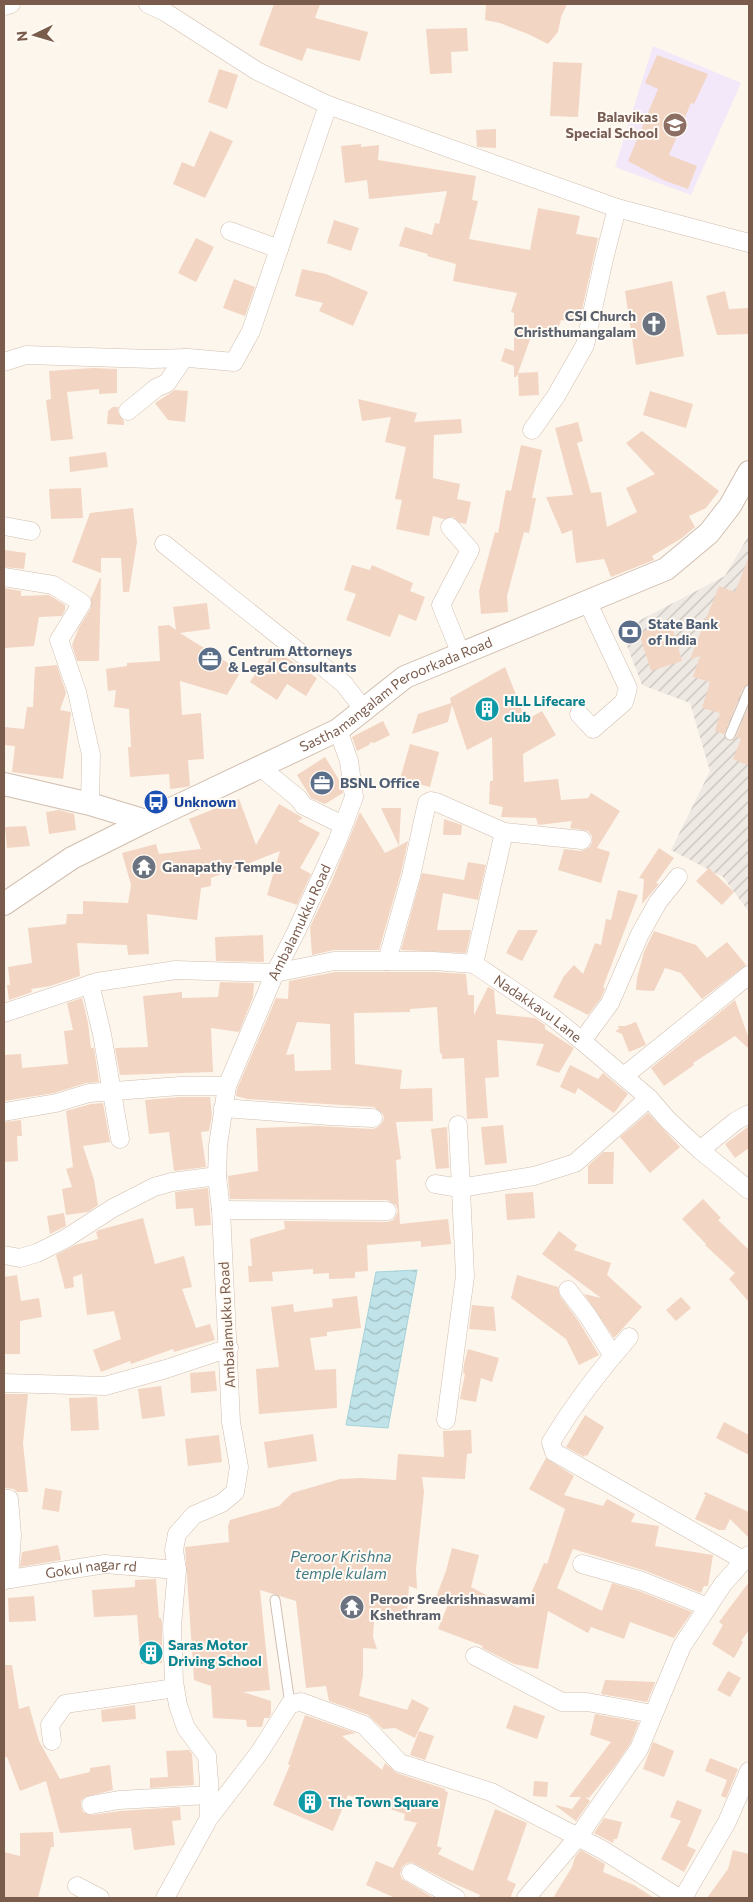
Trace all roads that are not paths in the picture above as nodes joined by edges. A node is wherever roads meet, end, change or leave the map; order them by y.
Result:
1 (11, 4) edge
2 (148, 4) edge
3 (4, 6) edge
4 (167, 8) edge
5 (328, 104) junction
6 (617, 208) junction
7 (230, 231) dead end
8 (749, 243) edge
9 (279, 250) junction
10 (184, 358) junction
11 (4, 362) edge
12 (128, 411) dead end
13 (532, 430) dead end
14 (749, 472) edge
15 (4, 526) edge
16 (450, 527) dead end
17 (31, 531) dead end
18 (164, 544) dead end
19 (4, 577) edge
20 (587, 601) junction
21 (461, 654) junction
22 (749, 690) edge
23 (364, 710) junction
24 (579, 714) dead end
25 (338, 730) junction
26 (730, 735) dead end
27 (260, 767) junction
28 (4, 784) edge
29 (90, 804) junction
30 (146, 821) junction
31 (343, 825) junction
32 (504, 832) junction
33 (582, 840) dead end
34 (678, 877) dead end
35 (4, 904) edge
36 (387, 961) junction
37 (474, 964) junction
38 (275, 972) junction
39 (749, 975) edge
40 (90, 984) junction
41 (4, 1012) edge
42 (582, 1041) junction
43 (624, 1076) junction
44 (227, 1086) junction
45 (111, 1092) junction
46 (649, 1098) junction
47 (223, 1108) junction
48 (4, 1112) edge
49 (749, 1114) edge
50 (373, 1118) dead end
51 (458, 1125) dead end
52 (120, 1139) dead end
53 (700, 1150) junction
54 (217, 1176) junction
55 (435, 1184) dead end
56 (460, 1188) junction
57 (749, 1190) edge
58 (221, 1210) junction
59 (387, 1211) dead end
60 (4, 1255) edge
61 (568, 1290) dead end
62 (629, 1337) dead end
63 (229, 1348) junction
64 (613, 1356) junction
65 (4, 1383) edge
66 (446, 1420) dead end
67 (4, 1499) edge
68 (746, 1558) edge
69 (582, 1564) dead end
70 (177, 1570) junction
71 (6, 1579) edge
72 (275, 1600) dead end
73 (708, 1607) junction
74 (475, 1656) dead end
75 (175, 1688) junction
76 (290, 1704) junction
77 (653, 1714) junction
78 (52, 1741) dead end
79 (749, 1771) edge
80 (209, 1795) junction
81 (91, 1805) dead end
82 (209, 1818) junction
83 (578, 1837) junction
84 (411, 1874) dead end
85 (77, 1886) dead end
86 (100, 1898) edge
87 (165, 1898) edge
88 (456, 1898) edge
89 (526, 1898) edge
90 (679, 1898) edge
91 (683, 1898) edge

1 - 3 street
2 - 4 street
4 - 5 street
5 - 6 street
5 - 9 street
6 - 8 street
6 - 13 street
7 - 9 street
9 - 10 street
10 - 11 street
10 - 12 street
14 - 20 street, Sasthamangalam Peroorkada Road
15 - 17 street
16 - 21 street
18 - 23 street
19 - 29 street
20 - 21 street, Sasthamangalam Peroorkada Road
20 - 24 street
21 - 23 street, Sasthamangalam Peroorkada Road
22 - 26 lane
23 - 25 street, Sasthamangalam Peroorkada Road
25 - 27 street, Sasthamangalam Peroorkada Road
25 - 31 street, Ambalamukku Road
27 - 30 street, Sasthamangalam Peroorkada Road
27 - 31 street
28 - 29 street
29 - 30 street
30 - 35 street, Sasthamangalam Peroorkada Road
31 - 38 street, Ambalamukku Road
32 - 33 street
32 - 36 street
32 - 37 street
34 - 42 street
36 - 37 street, Nadakkavu Lane
36 - 38 street, Nadakkavu Lane
37 - 42 street, Nadakkavu Lane
38 - 40 street, Nadakkavu Lane
38 - 44 street, Ambalamukku Road
39 - 43 street
40 - 41 street, Nadakkavu Lane
40 - 45 street
42 - 43 street, Nadakkavu Lane
43 - 46 street, Nadakkavu Lane
44 - 45 street
44 - 47 street, Ambalamukku Road
45 - 48 street
45 - 52 street
46 - 53 street, Nadakkavu Lane
46 - 56 street
47 - 50 street
47 - 54 street, Ambalamukku Road
49 - 53 street
51 - 56 street
53 - 57 street, Nadakkavu Lane
54 - 58 street, Ambalamukku Road
54 - 60 street
55 - 56 street
56 - 66 street
58 - 59 street
58 - 63 street, Ambalamukku Road
61 - 64 street
62 - 64 street
63 - 65 street
63 - 70 street, Ambalamukku Road
64 - 68 street
67 - 71 street
68 - 73 street
69 - 73 street
70 - 71 street, Gokul nagar rd
70 - 75 street, Ambalamukku Road
72 - 76 lane
73 - 77 street
74 - 77 street
75 - 78 street
75 - 80 street, Ambalamukku Road
76 - 82 street
76 - 83 street
77 - 83 street
79 - 91 street
80 - 81 street
80 - 82 street, Ambalamukku Road
82 - 87 street, Ambalamukku Road
83 - 89 street
83 - 90 street
84 - 88 street
85 - 86 street

